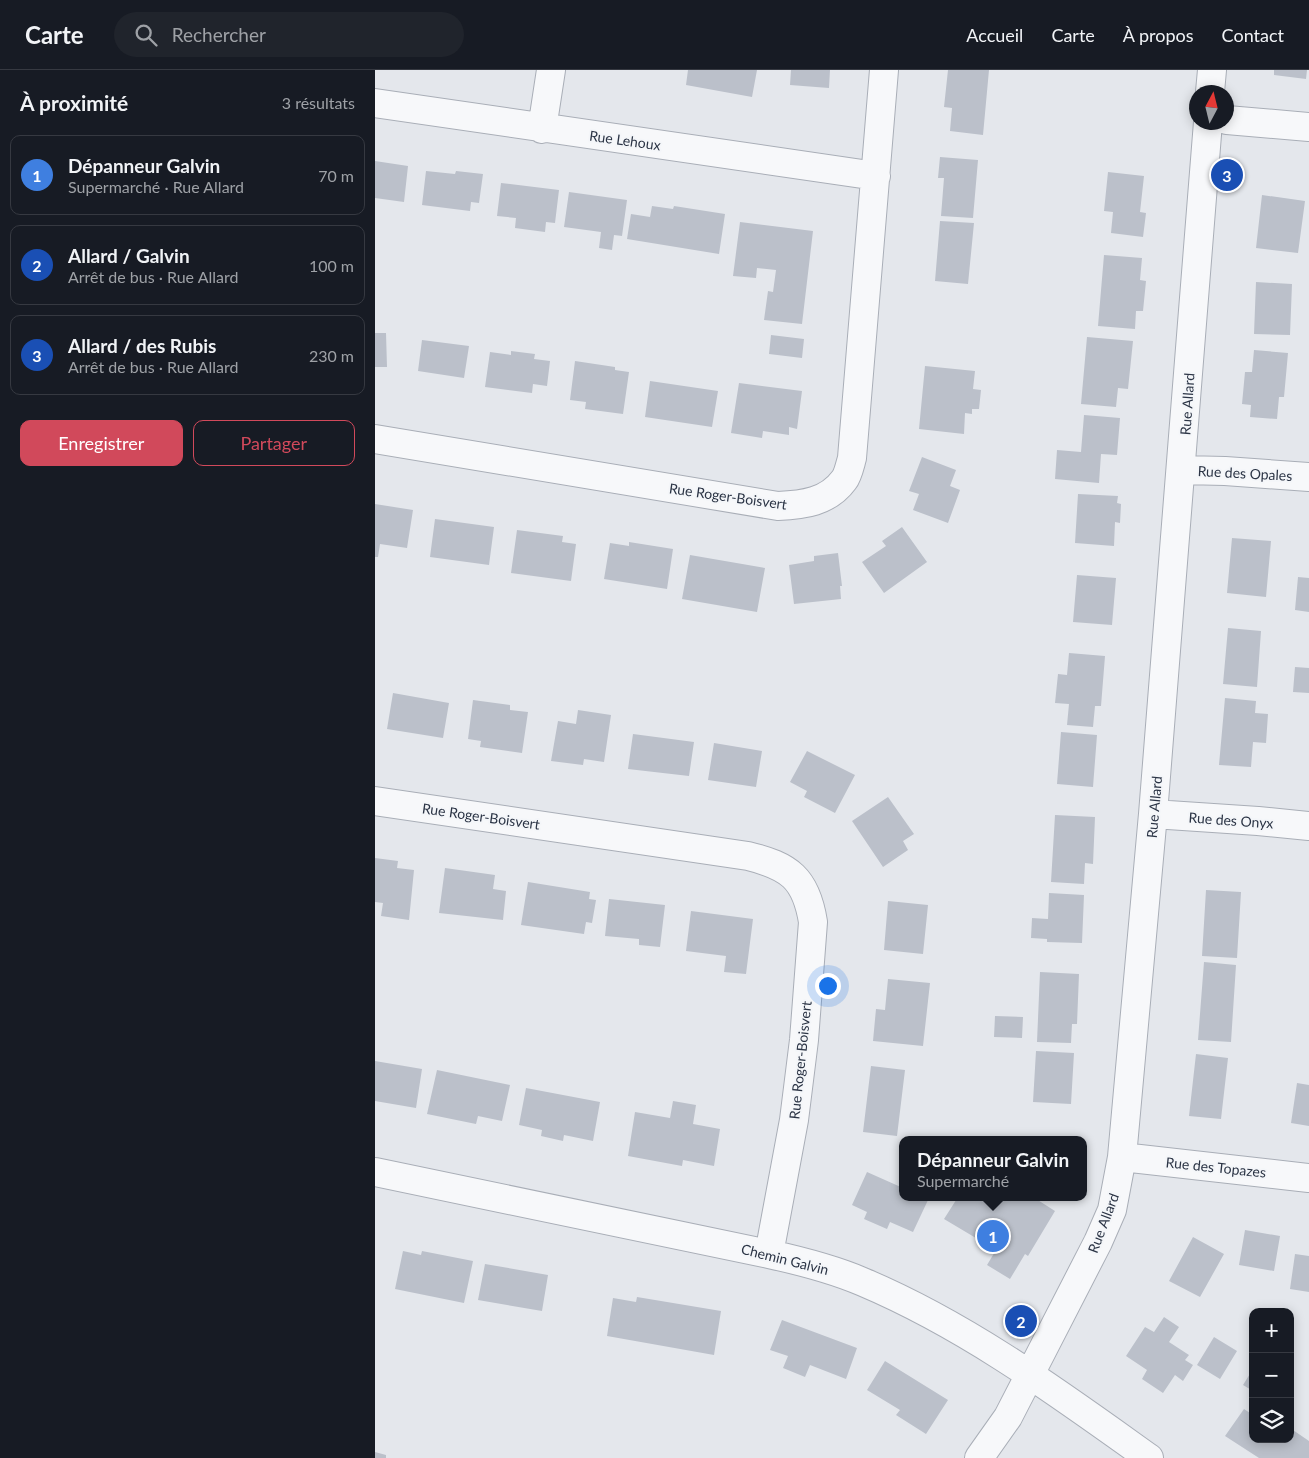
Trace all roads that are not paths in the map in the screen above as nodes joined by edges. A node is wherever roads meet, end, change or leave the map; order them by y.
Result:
1 (551, 70) edge
2 (884, 70) edge
3 (1212, 70) edge
4 (1211, 85) edge
5 (375, 103) edge
6 (1234, 121) edge
7 (542, 128) junction
8 (1309, 128) edge
9 (1207, 130) edge
10 (876, 176) junction
11 (375, 439) edge
12 (1182, 470) junction
13 (1309, 477) edge
14 (375, 801) edge
15 (1153, 814) junction
16 (1309, 826) edge
17 (1123, 1157) junction
18 (375, 1172) edge
19 (1309, 1178) edge
20 (769, 1254) junction
21 (1030, 1374) junction
22 (979, 1458) edge
23 (1149, 1458) edge

1 - 7 street
2 - 10 street, Rue Roger-Boisvert
3 - 4 street
5 - 7 street, Rue Lehoux
6 - 8 street
7 - 10 street, Rue Lehoux
9 - 12 street, Rue Allard
10 - 11 street, Rue Roger-Boisvert
12 - 13 street, Rue des Opales
12 - 15 street, Rue Allard
14 - 20 street, Rue Roger-Boisvert
15 - 16 street, Rue des Onyx
15 - 17 street, Rue Allard
17 - 19 street, Rue des Topazes
17 - 21 street, Rue Allard
18 - 20 street, Chemin Galvin
20 - 21 street, Chemin Galvin
21 - 22 street, Rue Allard
21 - 23 street, Chemin Galvin

